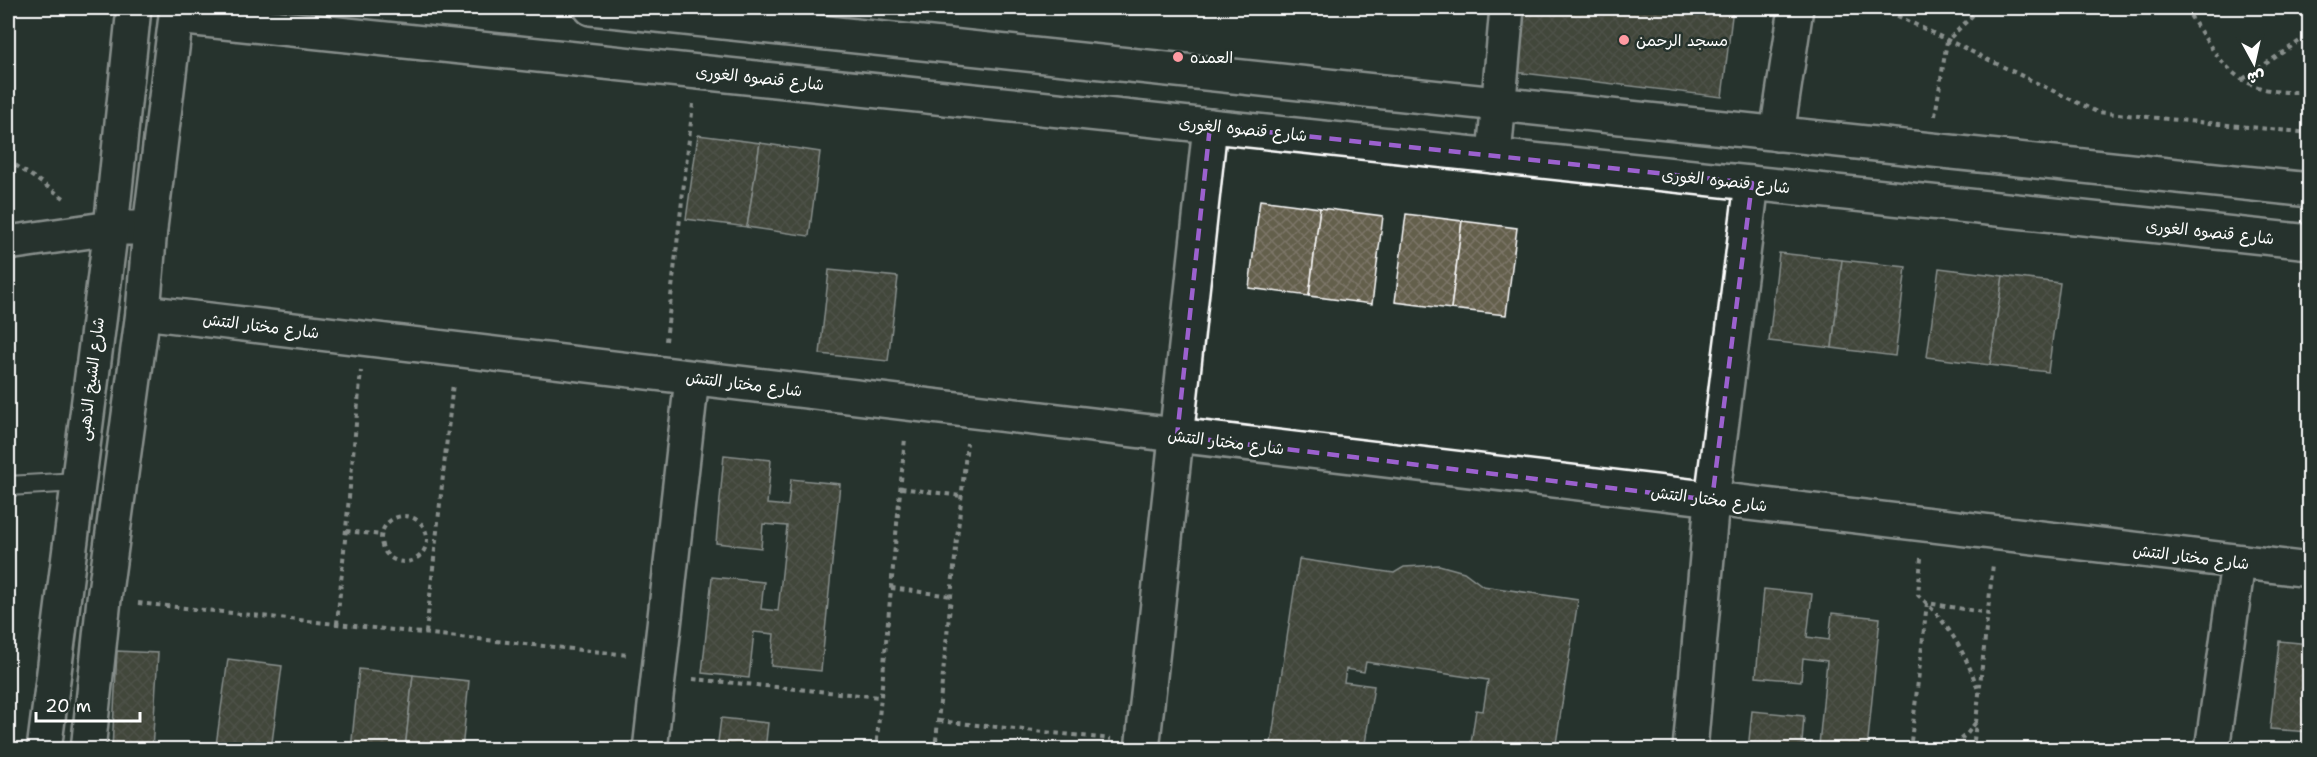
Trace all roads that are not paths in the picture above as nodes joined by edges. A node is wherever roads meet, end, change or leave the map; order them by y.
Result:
1 (134, 8) edge
2 (591, 8) edge
3 (1507, 8) edge
4 (1796, 8) edge
5 (177, 12) edge
6 (696, 13) edge
7 (1500, 104) junction
8 (1210, 126) junction
9 (1776, 134) junction
10 (1494, 156) junction
11 (1752, 183) junction
12 (2310, 190) edge
13 (111, 228) junction
14 (150, 228) junction
15 (2310, 242) edge
16 (8, 243) edge
17 (143, 312) junction
18 (677, 376) junction
19 (1177, 436) junction
20 (78, 482) junction
21 (8, 486) edge
22 (1712, 500) junction
23 (2238, 563) junction
24 (2310, 570) edge
25 (1143, 746) edge
26 (44, 750) edge
27 (88, 750) edge
28 (650, 750) edge
29 (1690, 750) edge
30 (2212, 750) edge

1 - 13 street, شارع الشيخ الذهبى
2 - 6 street
3 - 7 street
4 - 9 street
5 - 8 street, شارع قنصوه الغورى
5 - 14 street
6 - 7 street
7 - 9 street
7 - 10 street
8 - 10 street, شارع قنصوه الغورى
8 - 19 street
9 - 12 street
10 - 11 street, شارع قنصوه الغورى
11 - 15 street, شارع قنصوه الغورى
11 - 22 street
13 - 14 street
13 - 16 street
13 - 20 street, شارع الشيخ الذهبى
14 - 17 street
17 - 18 street, شارع مختار التتش
17 - 27 street
18 - 19 street, شارع مختار التتش
18 - 28 street
19 - 22 street, شارع مختار التتش
19 - 25 street
20 - 21 lane
20 - 26 street, شارع الشيخ الذهبى
22 - 23 street, شارع مختار التتش
22 - 29 street
23 - 24 street, شارع مختار التتش
23 - 30 street

